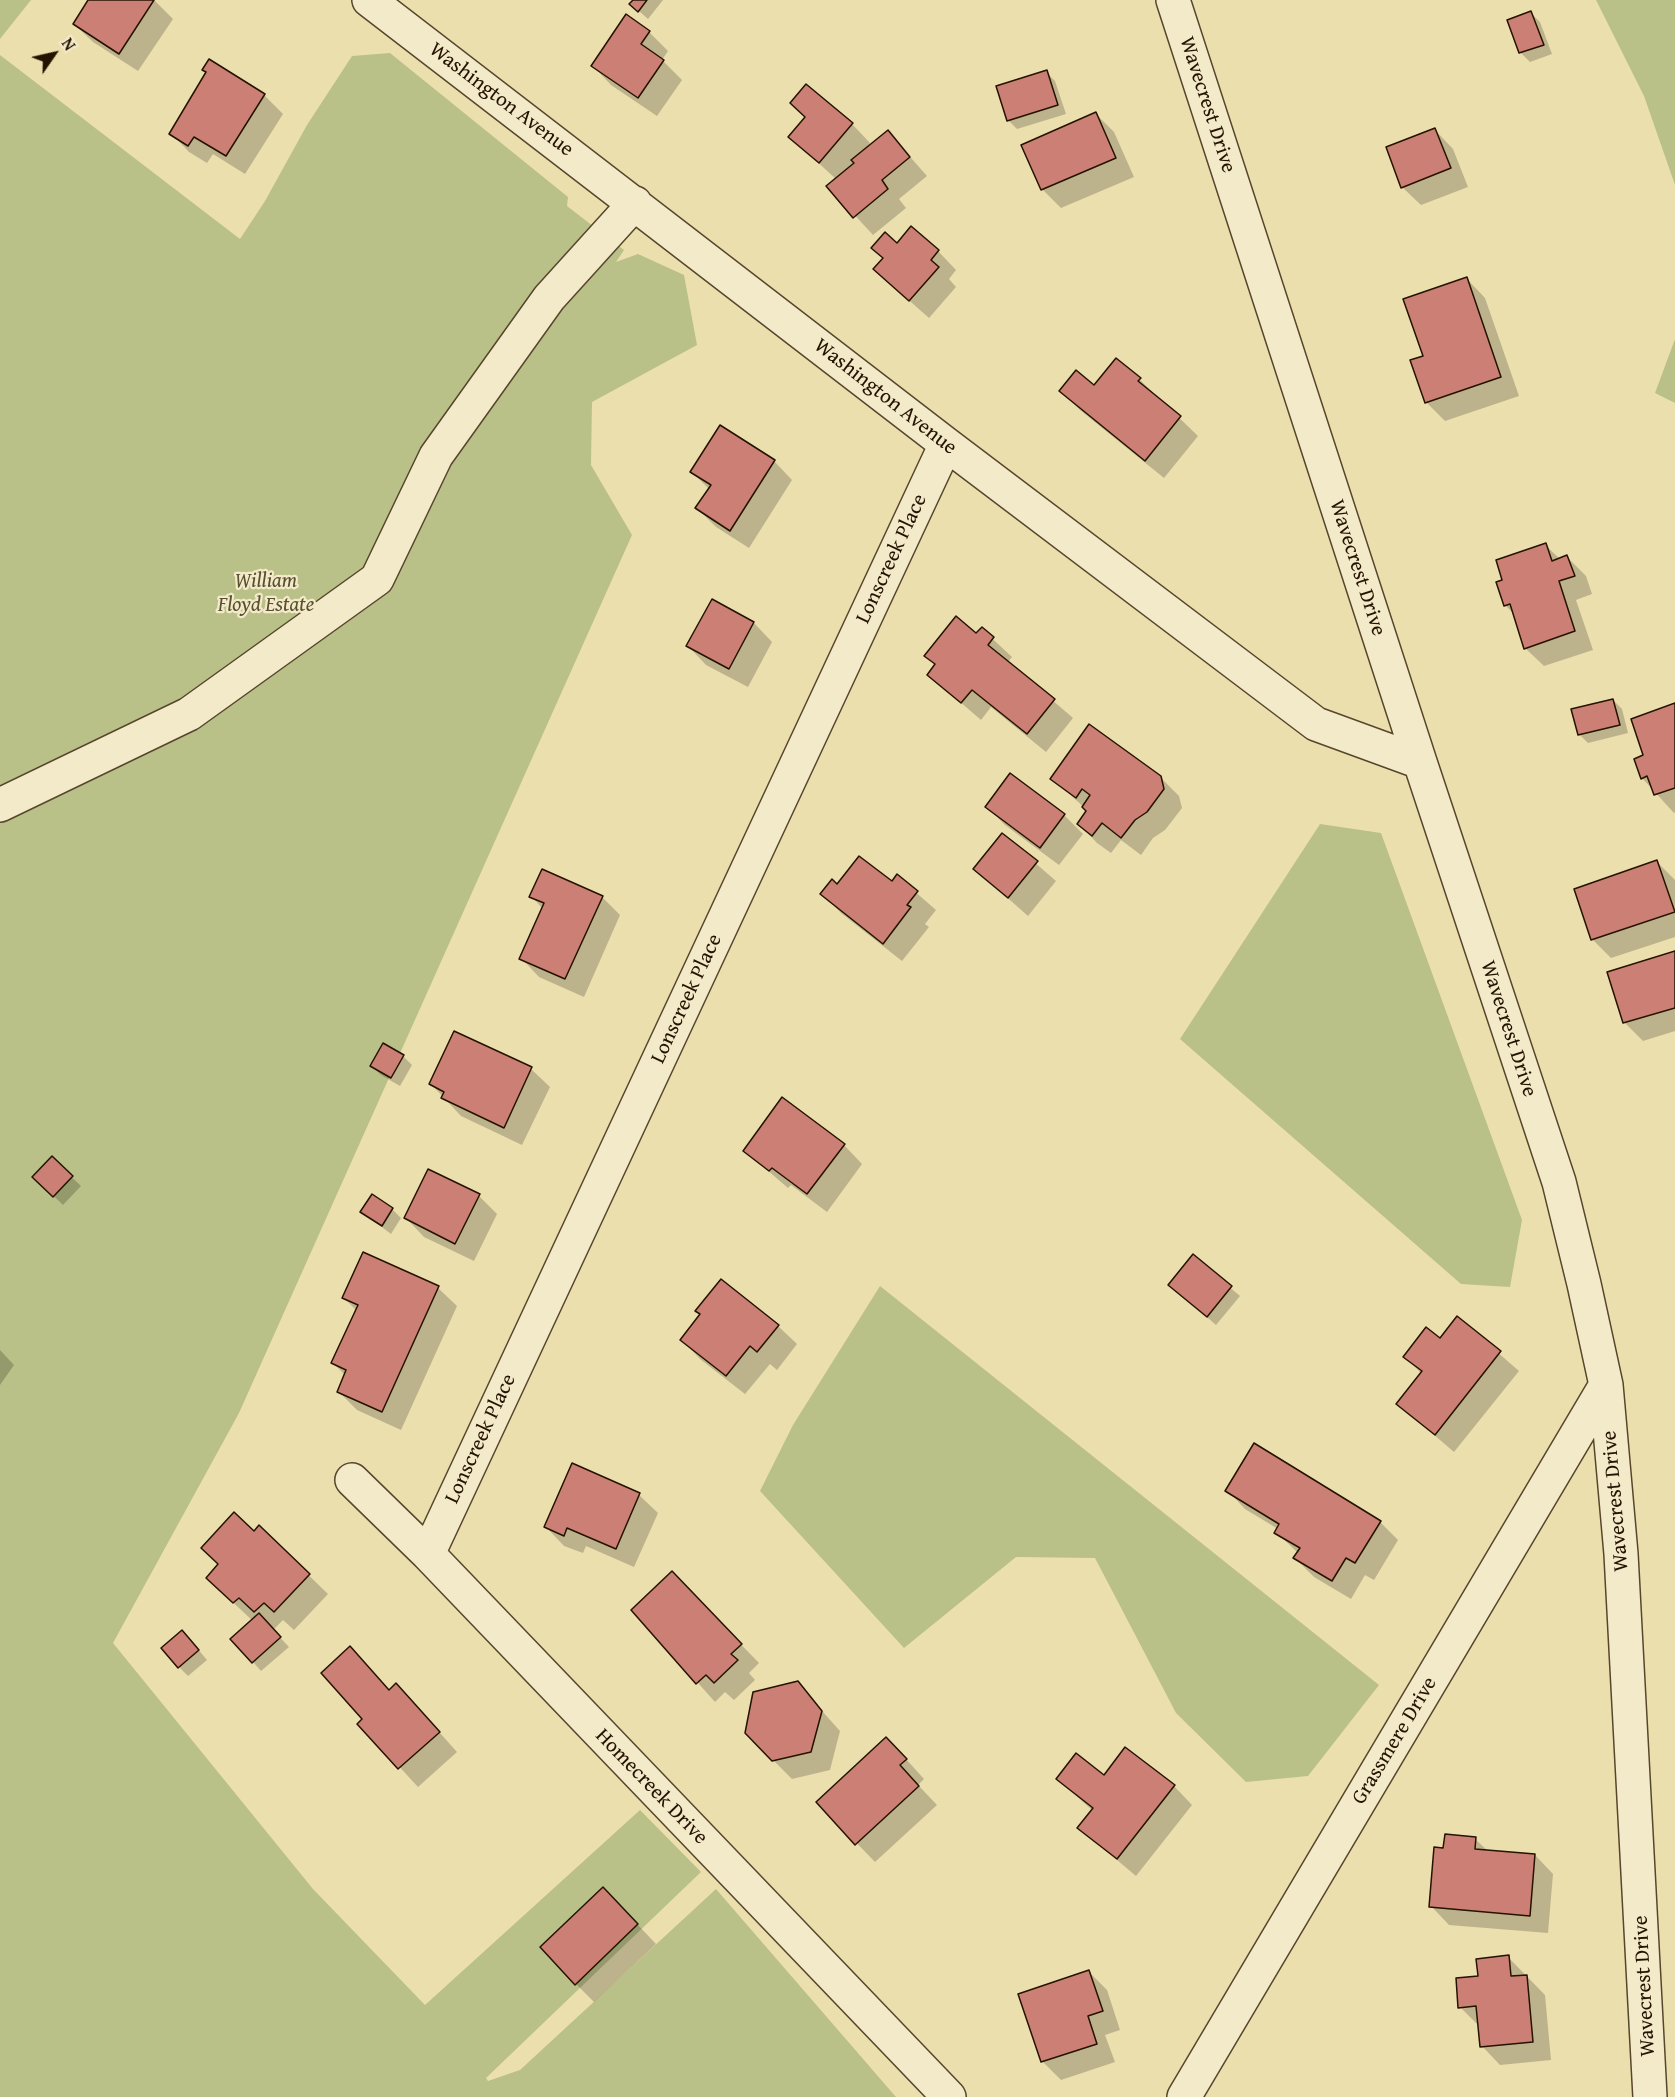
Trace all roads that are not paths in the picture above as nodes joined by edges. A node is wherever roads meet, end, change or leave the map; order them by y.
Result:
1 (369, 0) edge
2 (1173, 0) edge
3 (635, 203) junction
4 (946, 444) junction
5 (1420, 762) junction
6 (0, 805) edge
7 (1606, 1385) junction
8 (352, 1480) dead end
9 (428, 1554) junction
10 (949, 2097) edge
11 (1184, 2097) edge
12 (1650, 2097) edge

1 - 3 street, Washington Avenue
2 - 5 street, Wavecrest Drive
3 - 4 street, Washington Avenue
3 - 6 street
4 - 5 street, Washington Avenue
4 - 9 street, Lonscreek Place
5 - 7 street, Wavecrest Drive
7 - 11 street, Grassmere Drive
7 - 12 street, Wavecrest Drive
8 - 9 street, Homecreek Drive
9 - 10 street, Homecreek Drive

